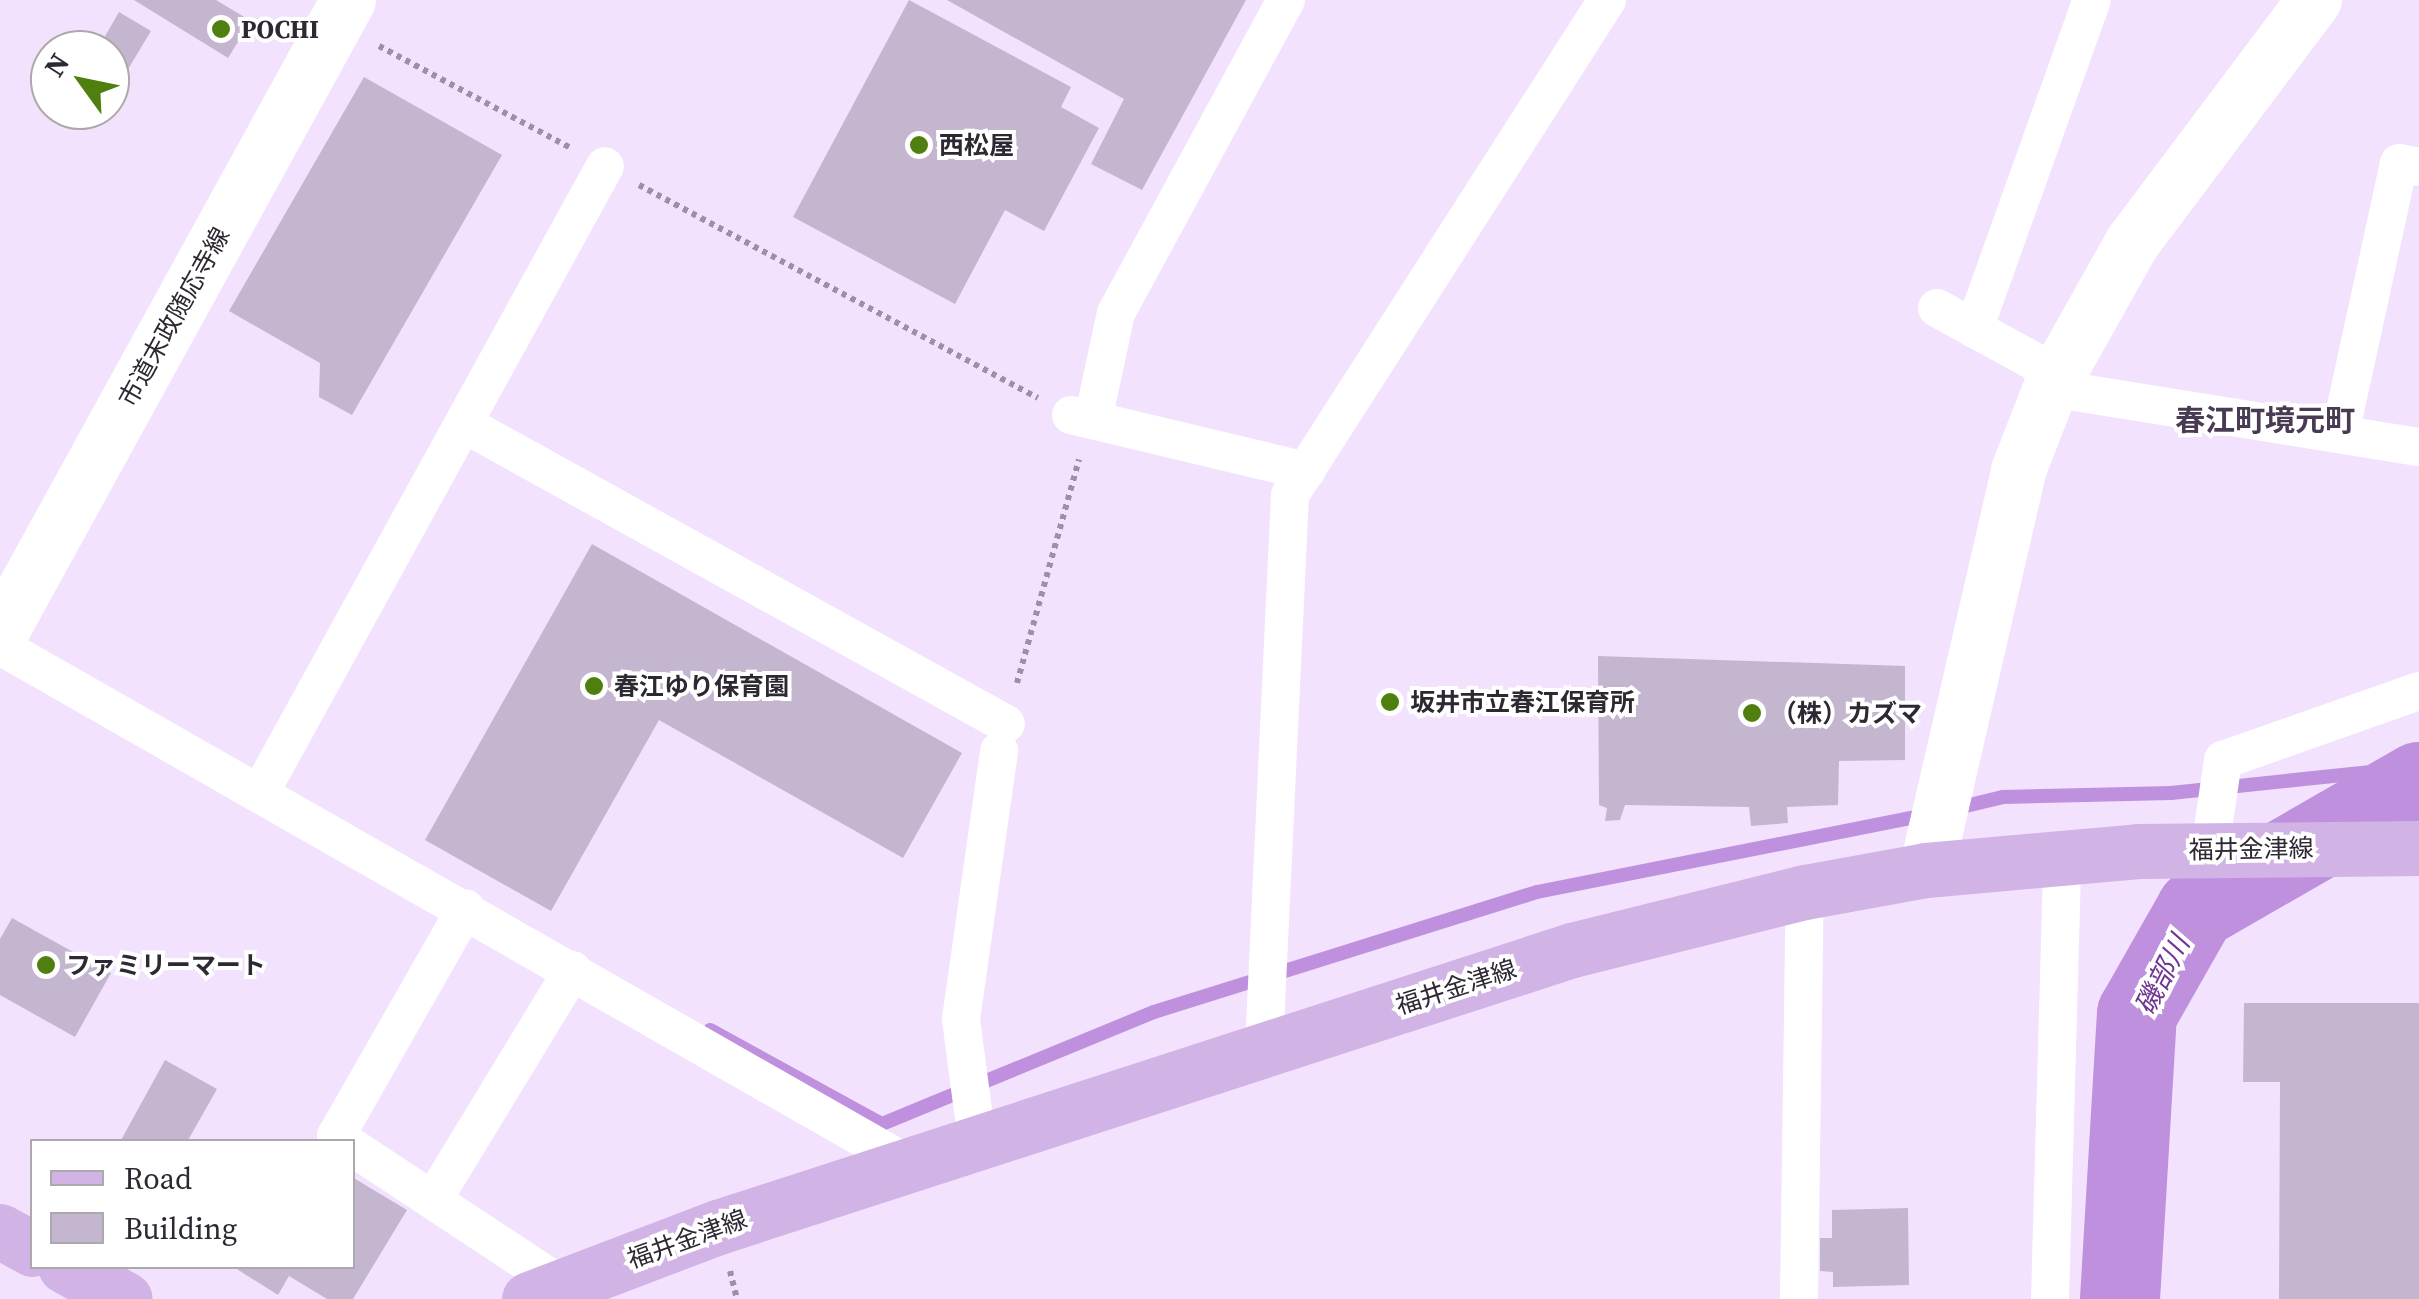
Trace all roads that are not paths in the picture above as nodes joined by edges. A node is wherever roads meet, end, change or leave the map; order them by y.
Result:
1 (1286, 0) edge
2 (1608, 0) edge
3 (2092, 0) edge
4 (2314, 0) edge
5 (342, 11) edge
6 (605, 166) road end
7 (2419, 167) edge
8 (1937, 308) dead end
9 (1974, 329) junction
10 (2054, 381) junction
11 (466, 425) junction
12 (2340, 434) junction
13 (2419, 447) edge
14 (1306, 471) junction
15 (0, 633) edge
16 (0, 646) edge
17 (2419, 691) edge
18 (261, 791) junction
19 (2419, 848) edge
20 (2210, 849) junction
21 (2062, 856) junction
22 (1926, 870) junction
23 (1806, 892) junction
24 (466, 908) junction
25 (573, 970) junction
26 (1264, 1048) junction
27 (340, 1139) edge
28 (977, 1141) junction
29 (355, 1149) edge
30 (908, 1164) junction
31 (433, 1200) junction
32 (0, 1231) edge
33 (30, 1247) edge
34 (71, 1269) edge
35 (545, 1292) edge
36 (125, 1299) edge
37 (1799, 1299) edge
38 (2050, 1299) edge

1 - 14 street
2 - 14 street
3 - 9 street
4 - 10 street
5 - 15 street, 市道末政随応寺線
6 - 11 street
7 - 12 street
8 - 9 street
9 - 10 street
10 - 12 street
10 - 22 street
11 - 18 street
11 - 28 street
12 - 13 street
14 - 26 street
16 - 18 street
17 - 20 street
18 - 24 street
19 - 20 main road, 福井金津線
20 - 21 main road, 福井金津線
21 - 22 main road, 福井金津線
21 - 38 street
22 - 23 main road, 福井金津線
23 - 26 main road, 福井金津線
23 - 37 street
24 - 25 street
24 - 27 street
25 - 30 street
25 - 31 street
26 - 28 main road, 福井金津線
28 - 30 main road, 福井金津線
29 - 31 street
30 - 35 main road, 福井金津線
31 - 35 street
32 - 33 main road
34 - 36 main road

